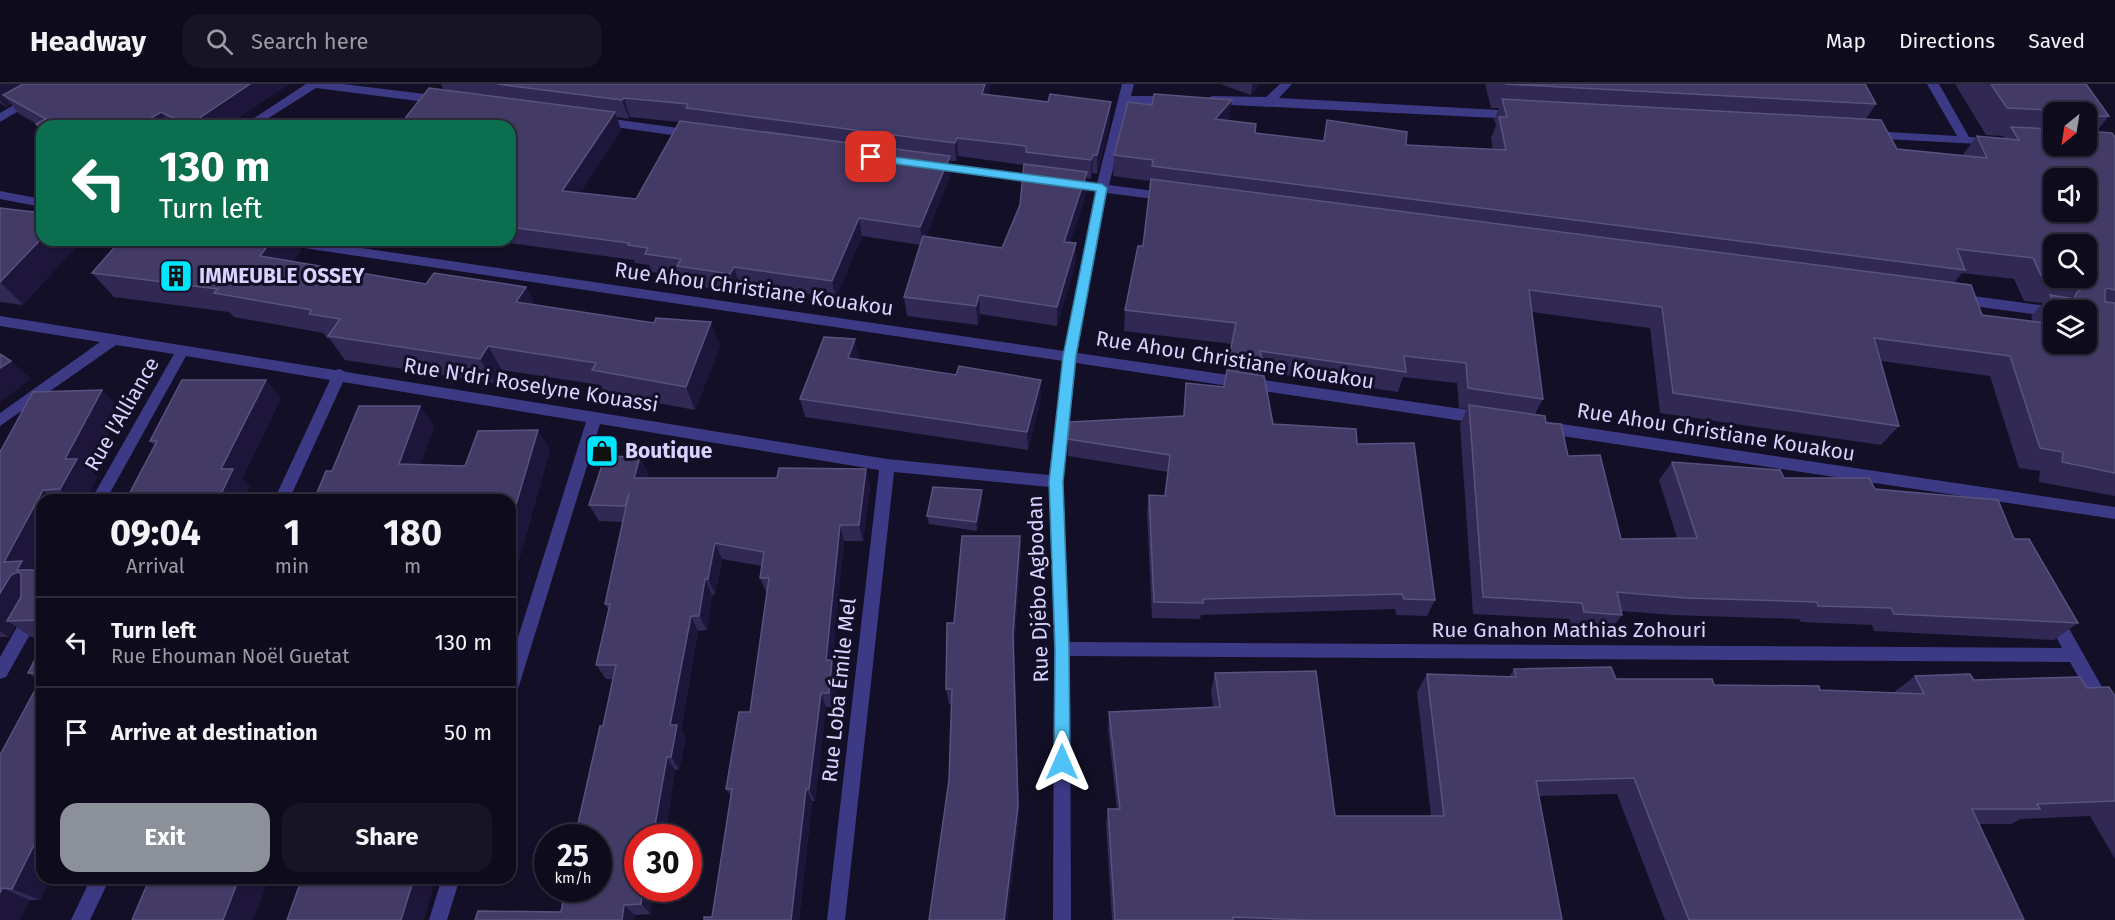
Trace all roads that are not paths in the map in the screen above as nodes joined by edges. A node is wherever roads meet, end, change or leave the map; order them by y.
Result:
1 (58, 84) edge
2 (315, 84) edge
3 (1128, 84) edge
4 (1286, 84) edge
5 (1934, 84) edge
6 (1124, 100) junction
7 (1269, 101) junction
8 (457, 103) edge
9 (1528, 116) edge
10 (0, 118) edge
11 (258, 120) edge
12 (586, 120) edge
13 (1859, 134) edge
14 (703, 135) edge
15 (1965, 140) junction
16 (2009, 143) edge
17 (914, 163) edge
18 (1102, 188) junction
19 (0, 195) edge
20 (1185, 199) edge
21 (36, 202) edge
22 (318, 246) edge
23 (1946, 298) edge
24 (2043, 311) edge
25 (0, 321) edge
26 (114, 339) junction
27 (183, 350) junction
28 (1070, 356) junction
29 (340, 374) junction
30 (595, 417) junction
31 (0, 420) edge
32 (1493, 420) edge
33 (1528, 425) edge
34 (887, 465) junction
35 (1056, 482) junction
36 (101, 494) edge
37 (284, 494) edge
38 (1986, 494) junction
39 (2115, 513) edge
40 (1997, 514) edge
41 (2047, 605) edge
42 (36, 609) edge
43 (1062, 649) junction
44 (2075, 655) junction
45 (516, 670) edge
46 (0, 672) edge
47 (2115, 726) edge
48 (98, 884) edge
49 (449, 884) edge
50 (80, 920) edge
51 (438, 920) edge
52 (836, 920) edge
53 (1062, 920) edge

1 - 10 street
2 - 8 street
2 - 11 street
3 - 6 street, Rue Djébo Agbodan
4 - 7 street
5 - 15 street
6 - 7 street
6 - 18 street, Rue Djébo Agbodan
7 - 9 street
12 - 14 street
13 - 15 street
15 - 16 street
17 - 18 street
18 - 20 street
18 - 28 street, Rue Djébo Agbodan
19 - 21 street
22 - 28 street, Rue Ahou Christiane Kouakou
23 - 24 street
25 - 26 street, Rue N'dri Roselyne Kouassi
26 - 27 street, Rue N'dri Roselyne Kouassi
26 - 31 street
27 - 29 street, Rue N'dri Roselyne Kouassi
27 - 36 street, Rue l'Alliance
28 - 32 street, Rue Ahou Christiane Kouakou
28 - 35 street, Rue Djébo Agbodan
29 - 30 street, Rue N'dri Roselyne Kouassi
29 - 37 street
30 - 34 street, Rue N'dri Roselyne Kouassi
30 - 45 street
33 - 38 street, Rue Ahou Christiane Kouakou
34 - 35 street, Rue N'dri Roselyne Kouassi
34 - 52 street, Rue Loba Émile Mel
35 - 43 street, Rue Djébo Agbodan
38 - 39 street, Rue Ahou Christiane Kouakou
38 - 40 street
41 - 44 street
42 - 46 street
43 - 44 street, Rue Gnahon Mathias Zohouri
43 - 53 street, Rue Djébo Agbodan
44 - 47 street
48 - 50 street
49 - 51 street

